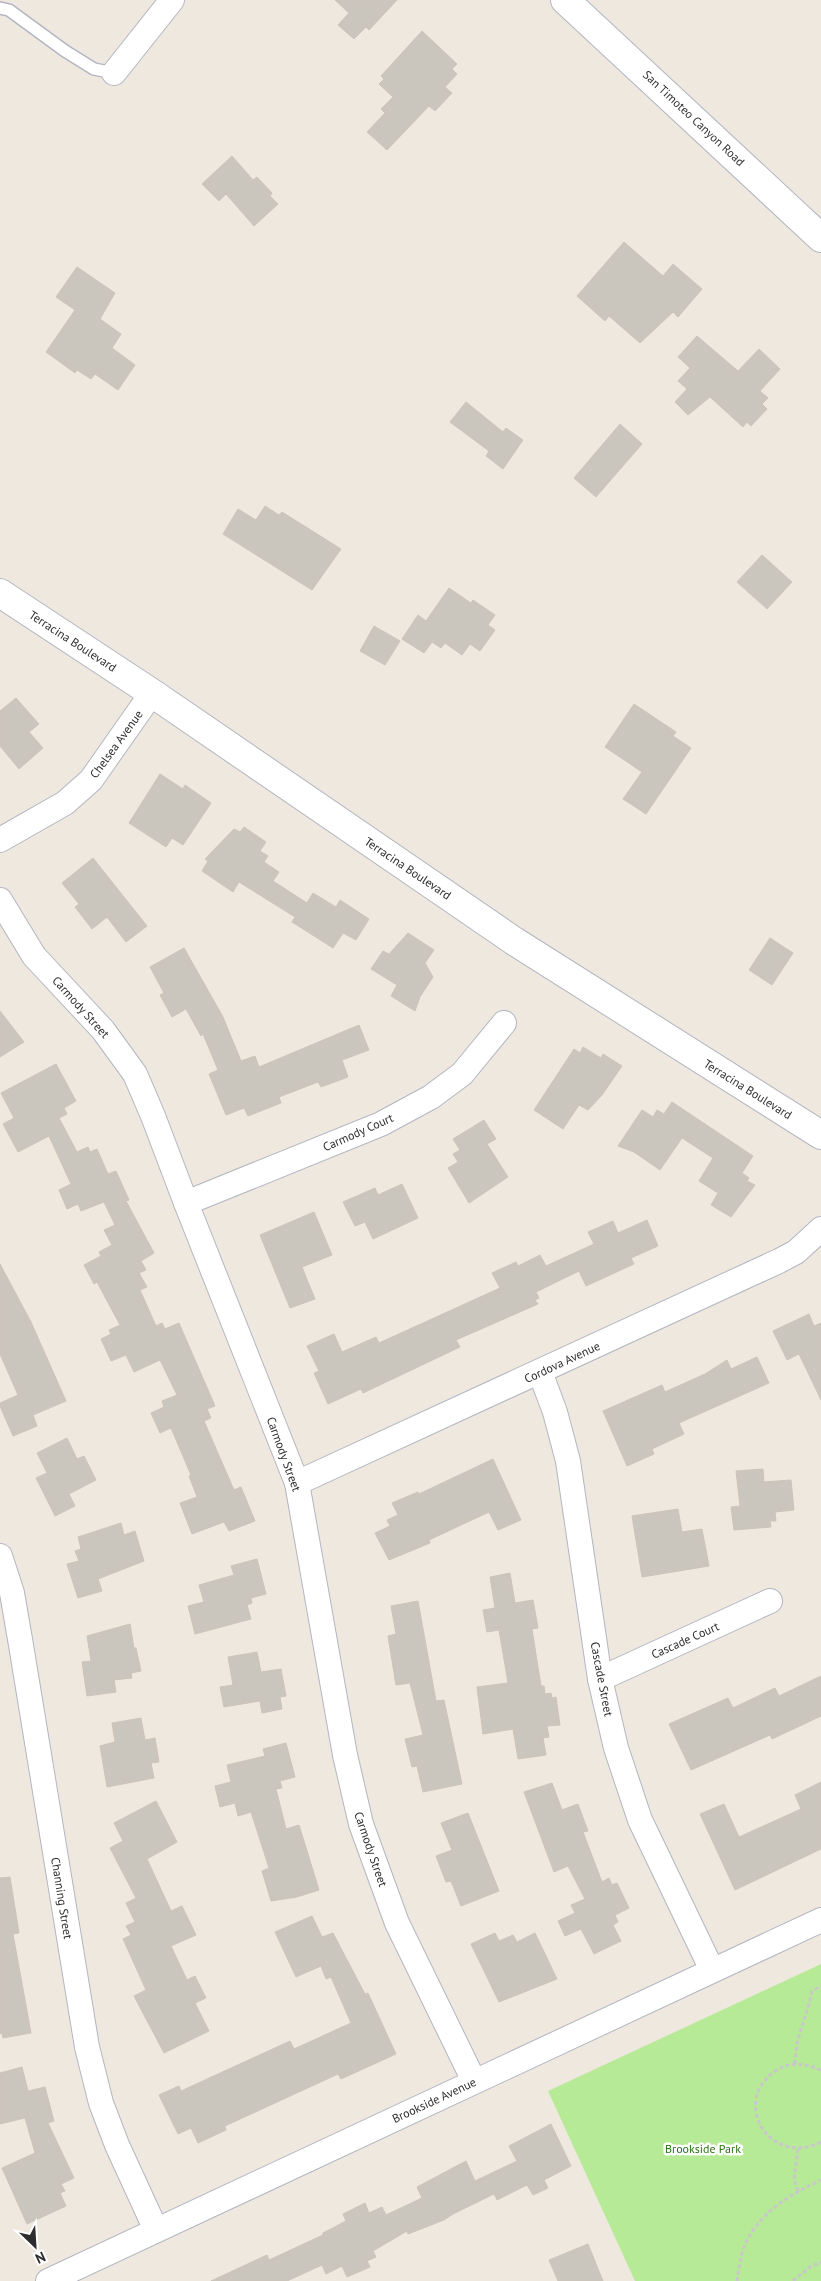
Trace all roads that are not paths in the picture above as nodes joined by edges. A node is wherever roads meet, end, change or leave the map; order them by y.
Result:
1 (172, 0) edge
2 (565, 0) edge
3 (0, 8) edge
4 (114, 73) joint
5 (821, 238) edge
6 (0, 593) edge
7 (152, 693) junction
8 (0, 840) edge
9 (0, 900) edge
10 (504, 1024) dead end
11 (821, 1135) edge
12 (186, 1203) junction
13 (821, 1229) edge
14 (540, 1372) junction
15 (297, 1483) junction
16 (0, 1556) edge
17 (770, 1601) dead end
18 (600, 1679) junction
19 (821, 1920) edge
20 (712, 1970) junction
21 (474, 2081) junction
22 (156, 2230) junction
23 (48, 2281) edge

1 - 4 street
2 - 5 main road, San Timoteo Canyon Road
3 - 4 lane
6 - 7 main road, Terracina Boulevard
7 - 8 street, Chelsea Avenue
7 - 11 main road, Terracina Boulevard
9 - 12 street, Carmody Street
10 - 12 street, Carmody Court
12 - 15 street, Carmody Street
13 - 14 street, Cordova Avenue
14 - 15 street, Cordova Avenue
14 - 18 street, Cascade Street
15 - 21 street, Carmody Street
16 - 22 street, Channing Street
17 - 18 street, Cascade Court
18 - 20 street, Cascade Street
19 - 20 street, Brookside Avenue
20 - 21 street, Brookside Avenue
21 - 22 street, Brookside Avenue
22 - 23 street, Brookside Avenue

